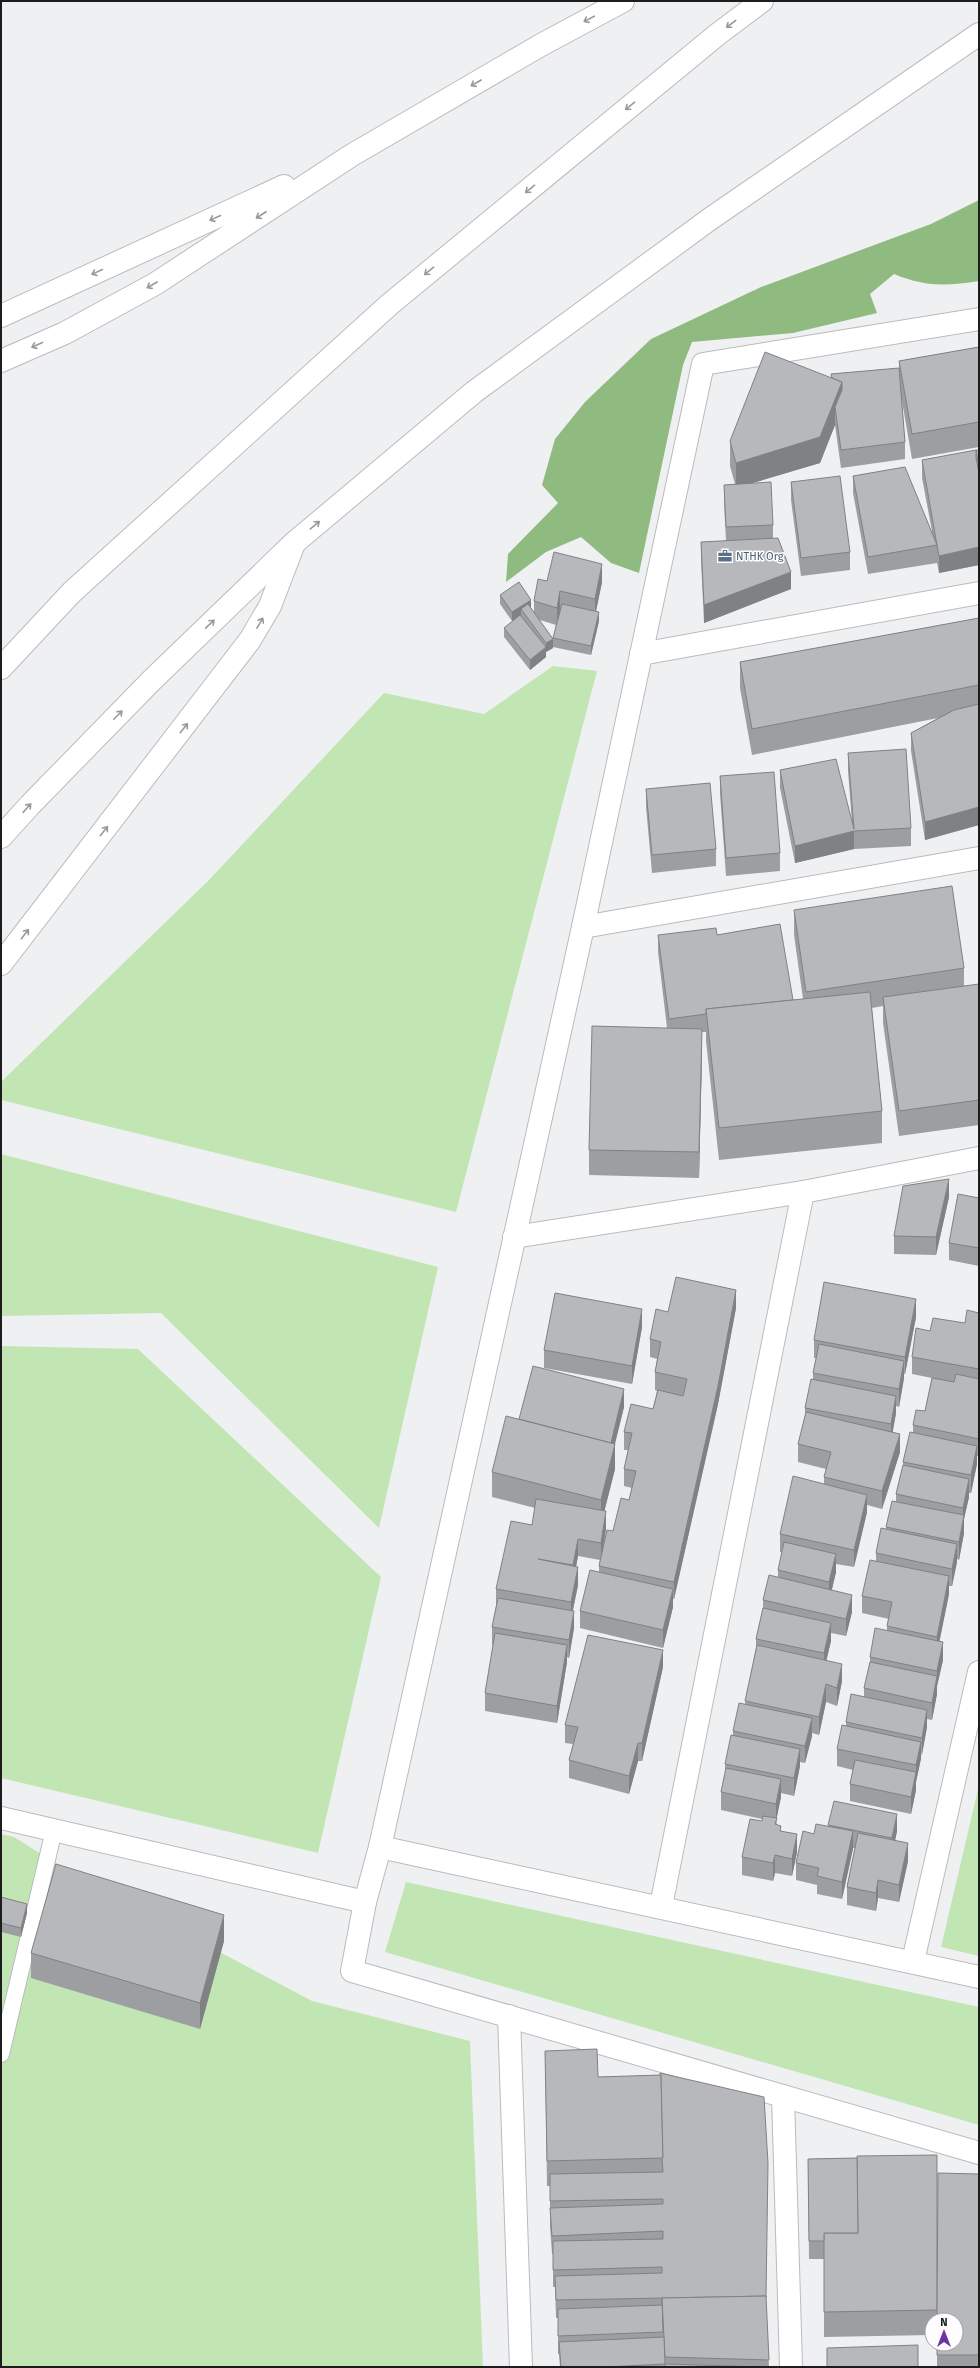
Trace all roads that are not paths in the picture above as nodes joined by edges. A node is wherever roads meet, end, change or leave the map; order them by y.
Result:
1 (624, 1) edge
2 (762, 1) edge
3 (979, 34) edge
4 (352, 155) junction
5 (1, 316) edge
6 (979, 320) edge
7 (1, 361) edge
8 (294, 542) junction
9 (979, 593) edge
10 (641, 654) junction
11 (1, 668) edge
12 (1, 837) edge
13 (979, 858) edge
14 (583, 927) junction
15 (1, 964) edge
16 (979, 1158) edge
17 (802, 1192) junction
18 (514, 1237) junction
19 (979, 1672) edge
20 (1, 1818) edge
21 (54, 1830) junction
22 (380, 1847) junction
23 (365, 1902) junction
24 (661, 1906) junction
25 (913, 1961) junction
26 (979, 1976) edge
27 (509, 2016) junction
28 (1, 2054) edge
29 (783, 2096) junction
30 (979, 2153) edge
31 (521, 2367) edge
32 (791, 2367) edge

1 -> 4 main road
2 -> 11 main road
8 -> 3 main road
4 -> 5 main road
4 -> 7 main road
6 - 10 main road
12 -> 8 main road
15 -> 8 main road
9 - 10 main road
10 - 14 main road
13 - 14 main road
14 - 18 main road
16 - 17 main road
17 - 18 main road
17 - 24 main road
18 - 22 main road
19 - 25 main road
20 - 21 main road
21 - 23 main road
21 - 28 lane
22 - 23 main road
22 - 24 main road
23 - 27 main road
24 - 25 main road
25 - 26 main road
27 - 29 main road
27 - 31 main road
29 - 30 main road
29 - 32 main road

